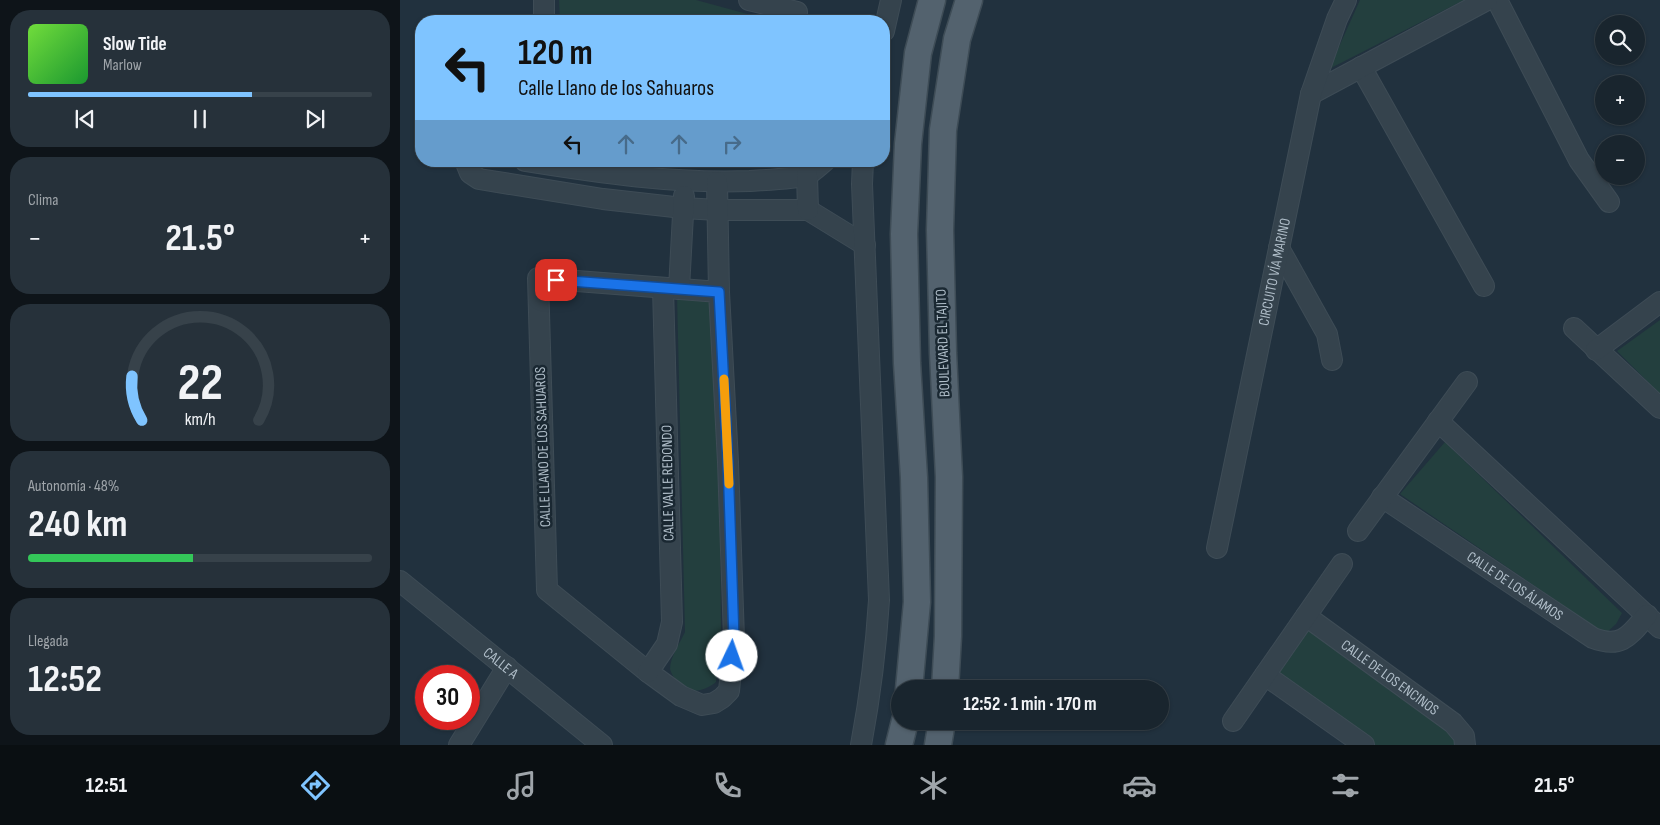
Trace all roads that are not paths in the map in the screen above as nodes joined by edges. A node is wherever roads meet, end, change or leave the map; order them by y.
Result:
1 (544, 0) edge
2 (749, 0) edge
3 (891, 0) edge
4 (932, 0) edge
5 (969, 0) edge
6 (1346, 0) edge
7 (1487, 0) edge
8 (1498, 0) edge
9 (797, 11) edge
10 (544, 15) edge
11 (888, 15) edge
12 (1361, 67) junction
13 (1311, 94) junction
14 (468, 167) edge
15 (578, 167) edge
16 (817, 167) edge
17 (863, 167) edge
18 (606, 168) edge
19 (807, 174) junction
20 (685, 182) junction
21 (717, 182) junction
22 (574, 194) junction
23 (603, 198) junction
24 (1609, 202) dead end
25 (683, 208) junction
26 (718, 210) junction
27 (808, 210) junction
28 (865, 245) junction
29 (1279, 248) junction
30 (1484, 286) dead end
31 (671, 288) junction
32 (719, 292) junction
33 (1660, 302) edge
34 (1574, 328) dead end
35 (1596, 350) junction
36 (1332, 360) dead end
37 (1467, 382) dead end
38 (1660, 408) edge
39 (1438, 421) junction
40 (950, 477) junction
41 (914, 478) junction
42 (1382, 497) junction
43 (1358, 531) dead end
44 (1217, 548) dead end
45 (1342, 564) dead end
46 (400, 582) edge
47 (1306, 616) junction
48 (1654, 622) edge
49 (507, 666) junction
50 (648, 672) junction
51 (1265, 675) junction
52 (910, 680) edge
53 (946, 680) edge
54 (1233, 721) dead end
55 (903, 730) edge
56 (940, 730) edge
57 (459, 745) edge
58 (602, 745) edge
59 (861, 745) edge
60 (899, 745) edge
61 (938, 745) edge
62 (1364, 745) edge
63 (1465, 745) edge

1 - 10 street
2 - 9 street
3 - 11 street
4 - 41 main road
5 - 40 main road, BOULEVARD EL TAJITO
6 - 13 street, CIRCUITO VÍA MARINO
7 - 12 street
8 - 24 street
12 - 13 street
12 - 30 street
13 - 29 street, CIRCUITO VÍA MARINO
14 - 22 street
15 - 22 street
16 - 19 street
17 - 28 street
18 - 20 street
18 - 23 street
19 - 21 street
19 - 27 street
20 - 21 street
20 - 25 street, CALLE VALLE REDONDO
21 - 26 street
22 - 23 street
23 - 25 street
25 - 26 street
25 - 31 street, CALLE VALLE REDONDO
26 - 27 street
26 - 32 street
27 - 28 street
28 - 59 street
29 - 36 street
29 - 44 street, CIRCUITO VÍA MARINO
31 - 32 street, CALLE LLANO DE LOS SAHUAROS
31 - 50 street, CALLE VALLE REDONDO
31 - 50 street, CALLE LLANO DE LOS SAHUAROS
32 - 50 street, CALLE LLANO DE LOS SAHUAROS
33 - 35 street
34 - 35 street
35 - 38 street
37 - 39 street
39 - 42 street
39 - 48 street, CALLE DE LOS ÁLAMOS
40 - 41 main road
40 - 53 main road, BOULEVARD EL TAJITO
41 - 52 main road
42 - 43 street
42 - 48 street, CALLE DE LOS ÁLAMOS
45 - 47 street
46 - 49 street, CALLE A
47 - 51 street
47 - 63 street, CALLE DE LOS ENCINOS
49 - 57 street
49 - 58 street, CALLE A
51 - 54 street
51 - 62 street
55 - 60 main road
56 - 61 main road

